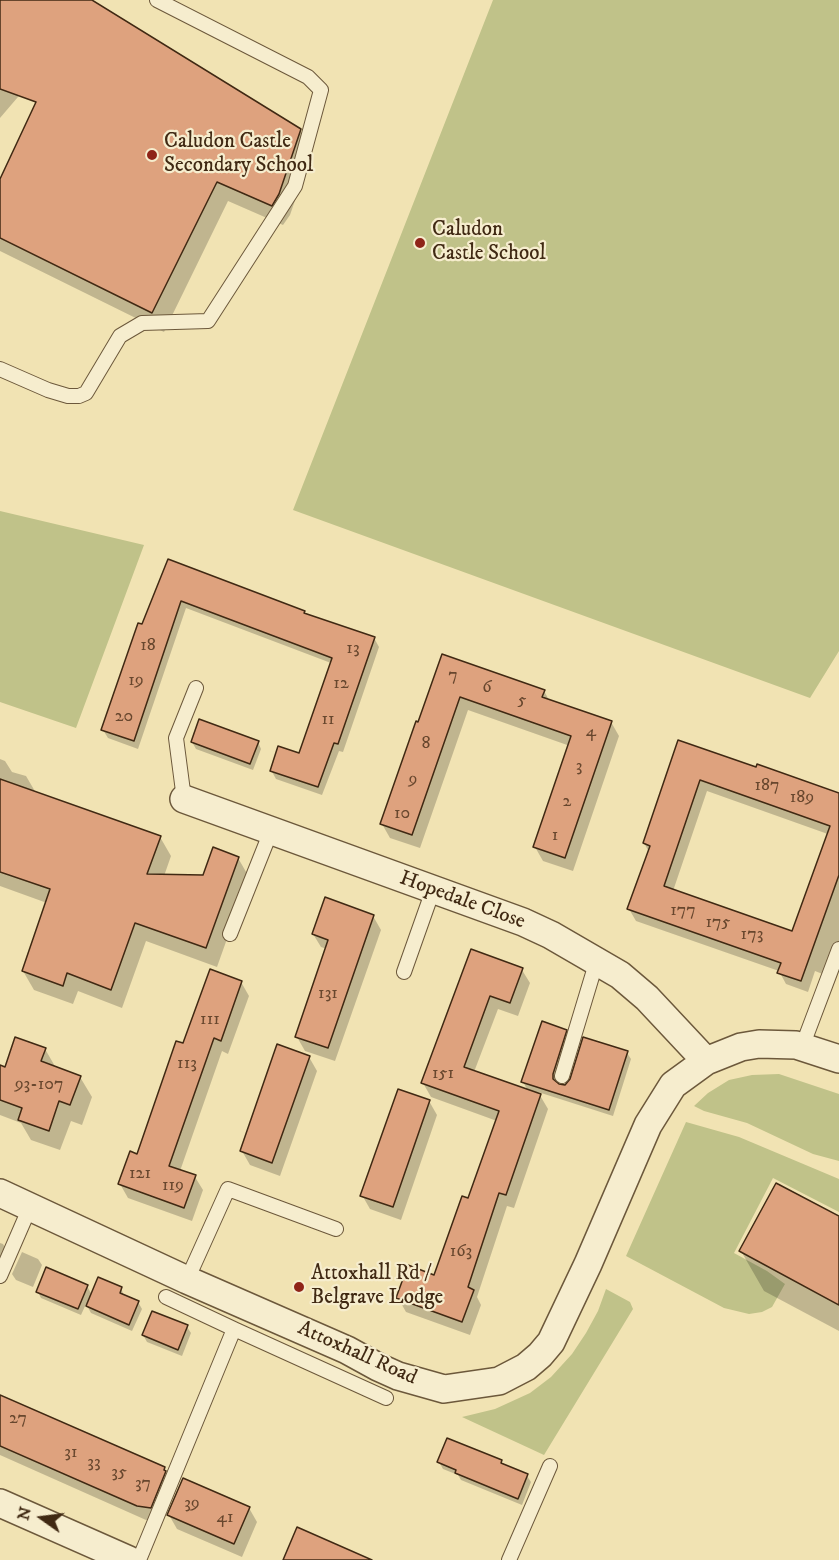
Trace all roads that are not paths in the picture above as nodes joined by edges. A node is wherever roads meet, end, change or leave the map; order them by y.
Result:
1 (157, 0) edge
2 (0, 369) edge
3 (196, 688) dead end
4 (184, 799) joint
5 (271, 831) junction
6 (433, 890) junction
7 (230, 933) dead end
8 (839, 950) edge
9 (597, 960) junction
10 (404, 972) dead end
11 (802, 1047) junction
12 (839, 1059) edge
13 (706, 1061) junction
14 (562, 1076) dead end
15 (11, 1200) edge
16 (336, 1229) dead end
17 (0, 1276) edge
18 (187, 1280) junction
19 (166, 1297) dead end
20 (234, 1329) junction
21 (386, 1398) dead end
22 (550, 1466) dead end
23 (0, 1503) edge
24 (129, 1560) edge
25 (139, 1560) edge
26 (509, 1560) edge

1 - 2 lane
3 - 4 lane
4 - 5 street, Hopedale Close
5 - 6 street, Hopedale Close
5 - 7 lane
6 - 9 street, Hopedale Close
6 - 10 lane
8 - 11 lane
9 - 13 street, Hopedale Close
9 - 14 lane
11 - 12 street, Attoxhall Road
11 - 13 street, Attoxhall Road
13 - 18 street, Attoxhall Road
15 - 17 lane
15 - 18 street, Attoxhall Road
16 - 18 lane
19 - 20 lane
20 - 21 lane
20 - 25 lane
22 - 26 lane
23 - 24 street

